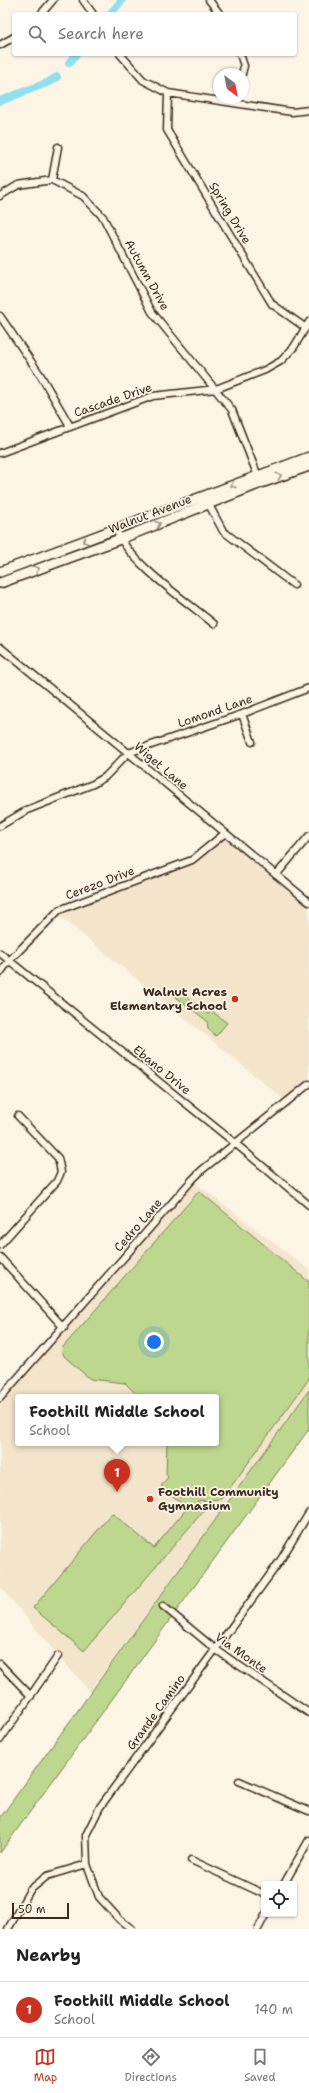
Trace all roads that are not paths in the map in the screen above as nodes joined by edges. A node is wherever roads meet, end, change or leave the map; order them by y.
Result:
1 (53, 0) edge
2 (83, 0) edge
3 (209, 0) edge
4 (43, 12) edge
5 (92, 12) edge
6 (218, 12) edge
7 (12, 38) edge
8 (0, 45) edge
9 (122, 56) edge
10 (241, 56) edge
11 (244, 68) edge
12 (168, 93) junction
13 (213, 98) edge
14 (249, 103) edge
15 (309, 110) edge
16 (58, 147) dead end
17 (52, 180) junction
18 (0, 196) edge
19 (0, 316) edge
20 (308, 325) edge
21 (216, 389) junction
22 (70, 426) junction
23 (0, 453) edge
24 (309, 457) edge
25 (309, 466) edge
26 (259, 479) junction
27 (207, 500) junction
28 (116, 529) junction
29 (120, 539) junction
30 (0, 572) edge
31 (0, 583) edge
32 (294, 585) dead end
33 (214, 624) dead end
34 (0, 647) edge
35 (309, 688) edge
36 (242, 714) junction
37 (252, 742) dead end
38 (128, 753) junction
39 (0, 826) edge
40 (224, 834) junction
41 (309, 836) edge
42 (276, 875) junction
43 (309, 902) edge
44 (0, 953) edge
45 (9, 961) junction
46 (0, 974) edge
47 (309, 1084) edge
48 (18, 1116) dead end
49 (236, 1144) junction
50 (309, 1205) edge
51 (0, 1244) edge
52 (0, 1257) edge
53 (64, 1328) junction
54 (0, 1398) edge
55 (308, 1515) edge
56 (163, 1606) dead end
57 (215, 1649) junction
58 (58, 1656) dead end
59 (0, 1664) edge
60 (31, 1696) junction
61 (309, 1713) edge
62 (0, 1740) edge
63 (240, 1781) dead end
64 (309, 1811) edge
65 (309, 1840) edge
66 (191, 1860) dead end
67 (87, 1864) junction
68 (286, 1881) edge
69 (261, 1893) edge
70 (264, 1917) edge
71 (8, 1929) edge
72 (132, 1929) edge
73 (258, 1929) edge

1 - 4 street
2 - 5 street
3 - 6 street
7 - 8 street
9 - 12 street
10 - 11 street
12 - 13 street
12 - 20 street, Spring Drive
14 - 15 street
16 - 17 street
17 - 18 street
17 - 21 street, Autumn Drive
19 - 22 street
20 - 21 street, Cascade Drive
21 - 22 street, Cascade Drive
21 - 26 street, Autumn Drive
22 - 23 street, Cascade Drive
24 - 26 street, Walnut Avenue
26 -> 25 street, Walnut Avenue
26 - 27 street, Walnut Avenue
27 - 28 street, Walnut Avenue
29 -> 27 street, Walnut Avenue
27 - 32 street
28 - 29 street
28 -> 30 street, Walnut Avenue
31 -> 29 street, Walnut Avenue
29 - 33 street
34 - 38 street, Wiget Lane
35 - 36 street, Lomond Lane
36 - 37 street
36 - 38 street, Lomond Lane
38 - 39 street
38 - 40 street, Wiget Lane
40 - 42 street, Wiget Lane
40 - 45 street, Cerezo Drive
41 - 42 street
42 - 43 street, Wiget Lane
44 - 45 street, Ebano Drive
45 - 46 street, Cerezo Drive
45 - 49 street, Ebano Drive
47 - 49 street, Cedro Lane
48 - 51 street
49 - 50 street, Ebano Drive
49 - 53 street, Cedro Lane
52 - 53 street
53 - 54 street, Cedro Lane
55 - 57 street, Grande Camino
56 - 57 street, Via Monte
57 - 61 street, Via Monte
57 - 67 street, Grande Camino
58 - 60 street
59 - 60 street
60 - 62 street
63 - 64 street
65 - 68 street
66 - 69 street
67 - 71 street
67 - 72 street, Grande Camino
70 - 73 street

